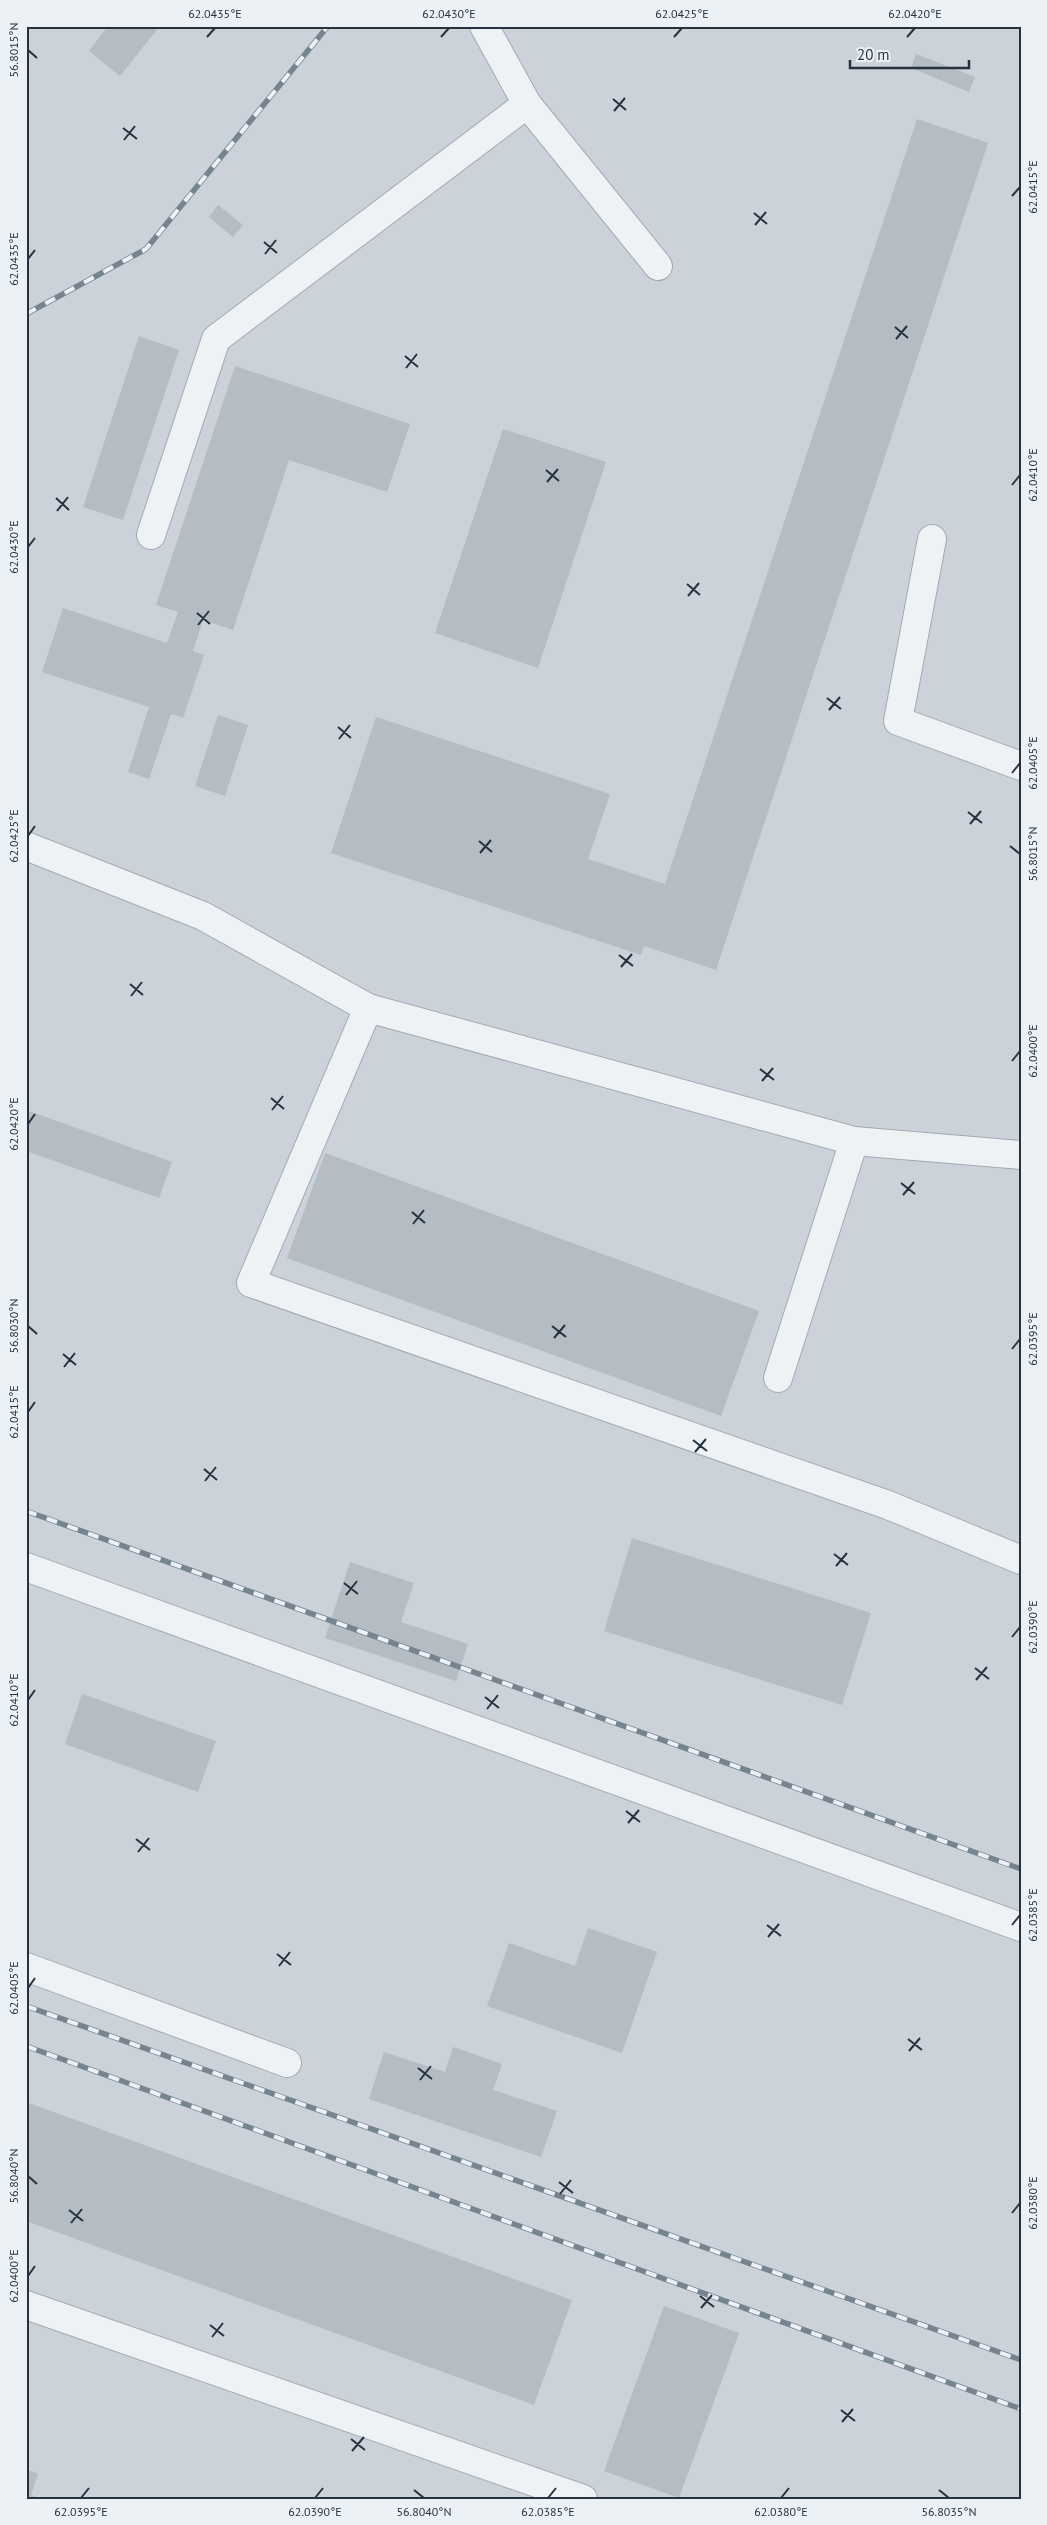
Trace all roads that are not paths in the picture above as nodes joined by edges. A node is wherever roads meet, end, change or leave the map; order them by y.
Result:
1 (484, 26) edge
2 (526, 104) junction
3 (658, 266) dead end
4 (151, 535) dead end
5 (932, 539) dead end
6 (1021, 766) edge
7 (26, 846) edge
8 (368, 1008) junction
9 (854, 1141) junction
10 (1021, 1155) edge
11 (778, 1378) dead end
12 (1021, 1560) edge
13 (26, 1567) edge
14 (1021, 1927) edge
15 (26, 1966) edge
16 (287, 2063) dead end
17 (26, 2305) edge
18 (583, 2499) edge

1 - 2 lane
2 - 3 lane
2 - 4 lane
5 - 6 lane
7 - 8 lane
8 - 9 lane
8 - 12 lane
9 - 10 lane
9 - 11 lane
13 - 14 lane
15 - 16 lane
17 - 18 lane

